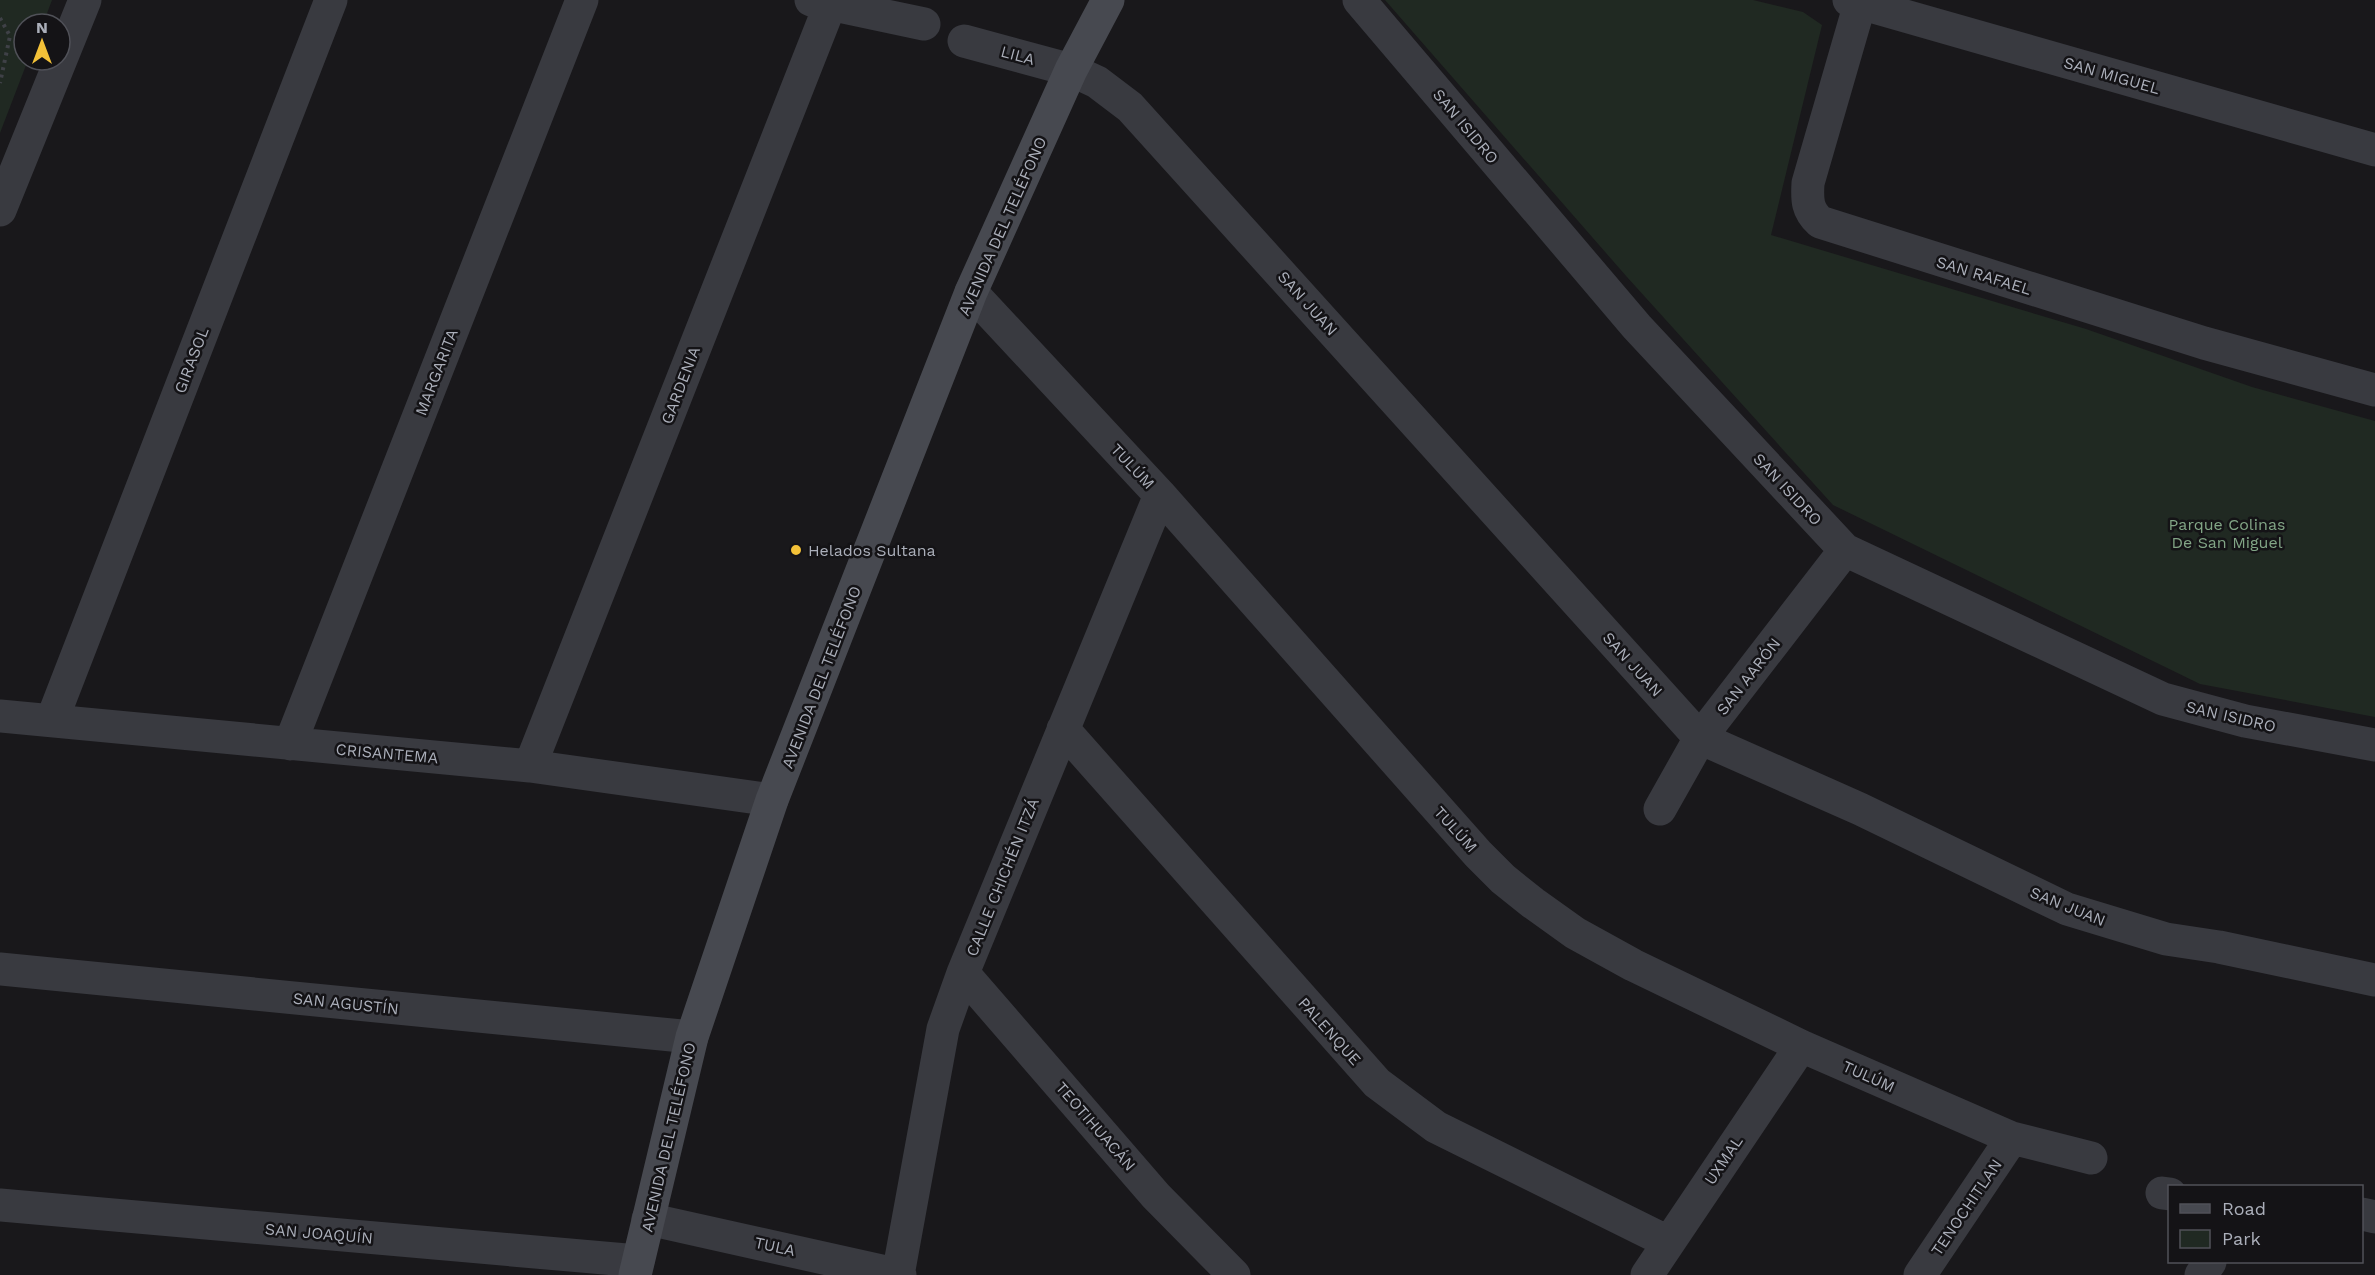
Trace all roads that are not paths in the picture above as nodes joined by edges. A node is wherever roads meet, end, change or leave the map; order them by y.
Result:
1 (85, 0) edge
2 (331, 0) edge
3 (582, 0) edge
4 (1108, 0) edge
5 (1359, 0) edge
6 (1857, 1) edge
7 (820, 2) edge
8 (924, 24) dead end
9 (964, 41) dead end
10 (1071, 70) junction
11 (2375, 150) edge
12 (0, 210) edge
13 (971, 292) junction
14 (2375, 390) edge
15 (1160, 495) junction
16 (1845, 550) junction
17 (0, 716) edge
18 (52, 720) junction
19 (1063, 729) junction
20 (1700, 738) junction
21 (290, 744) junction
22 (2375, 745) edge
23 (530, 766) junction
24 (772, 800) junction
25 (1660, 809) dead end
26 (0, 969) edge
27 (963, 973) junction
28 (2375, 980) edge
29 (692, 1036) junction
30 (1801, 1046) junction
31 (2012, 1138) junction
32 (2091, 1158) dead end
33 (0, 1205) edge
34 (648, 1219) junction
35 (1668, 1242) junction
36 (637, 1268) edge
37 (899, 1274) edge
38 (1234, 1275) edge
39 (1647, 1275) edge
40 (1920, 1275) edge

1 - 12 street
2 - 18 street, GIRASOL
3 - 21 street, MARGARITA
4 - 10 street, AVENIDA DEL TELÉFONO
5 - 16 street, SAN ISIDRO
6 - 11 street, SAN MIGUEL
6 - 14 street, SAN RAFAEL
7 - 8 street
7 - 23 street, GARDENIA
9 - 10 street, LILA
10 - 13 street, AVENIDA DEL TELÉFONO
10 - 20 street, SAN JUAN
13 - 15 street, TULÚM
13 - 24 street, AVENIDA DEL TELÉFONO
15 - 19 street, CALLE CHICHÉN ITZÁ
15 - 30 street, TULÚM
16 - 20 street, SAN AARÓN
16 - 22 street, SAN ISIDRO
17 - 18 street, CRISANTEMA
18 - 21 street, CRISANTEMA
19 - 27 street, CALLE CHICHÉN ITZÁ
19 - 35 street, PALENQUE
20 - 25 street, SAN AARÓN
20 - 28 street, SAN JUAN
21 - 23 street, CRISANTEMA
23 - 24 street, CRISANTEMA
24 - 29 street, AVENIDA DEL TELÉFONO
26 - 29 street, SAN AGUSTÍN
27 - 37 street, CALLE CHICHÉN ITZÁ
27 - 38 street, TEOTIHUACÁN
29 - 34 street, AVENIDA DEL TELÉFONO
30 - 31 street, TULÚM
30 - 35 street, UXMAL
31 - 32 street, TULÚM
31 - 40 street, TENOCHITLAN
33 - 36 street, SAN JOAQUÍN
34 - 36 street, AVENIDA DEL TELÉFONO
34 - 37 street, TULA
35 - 39 street, UXMAL

